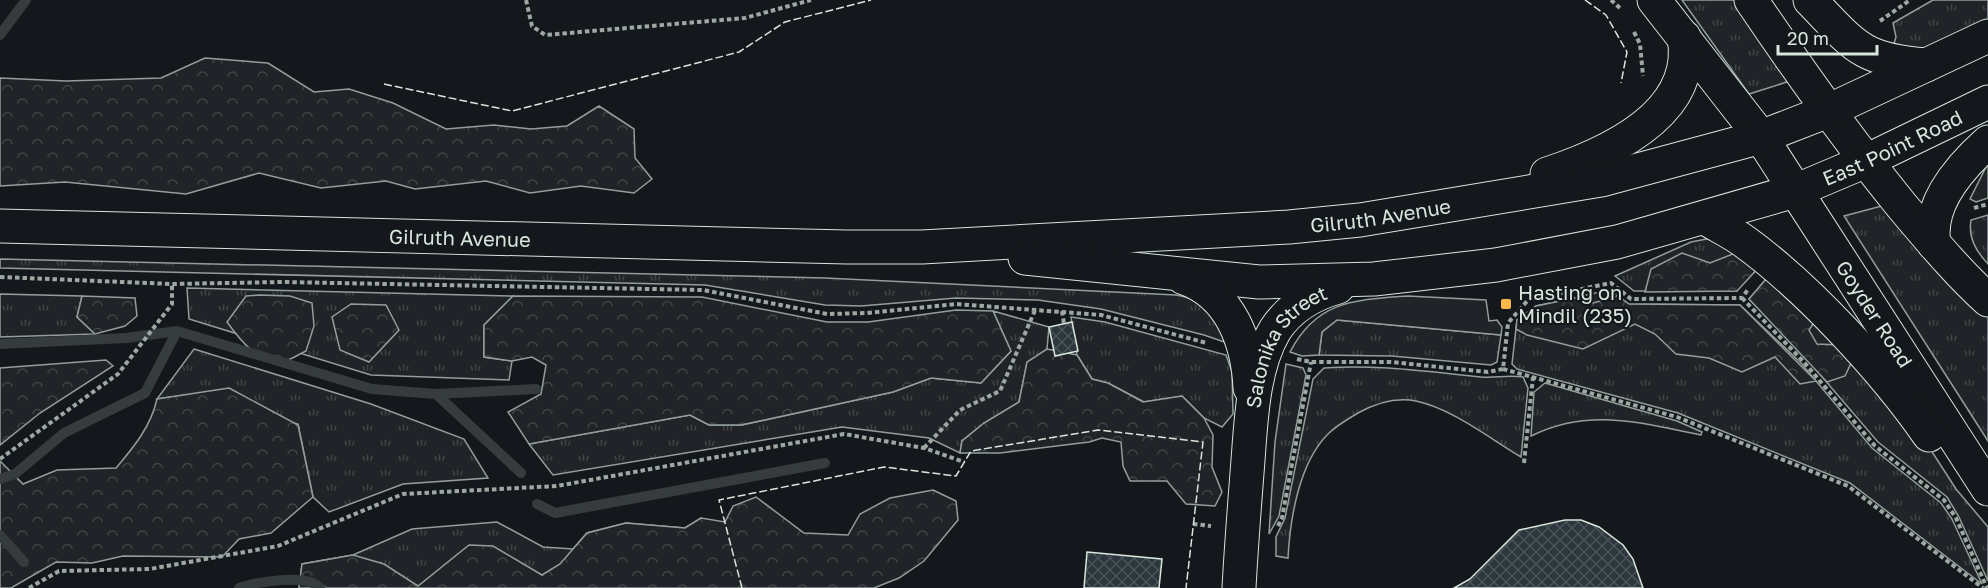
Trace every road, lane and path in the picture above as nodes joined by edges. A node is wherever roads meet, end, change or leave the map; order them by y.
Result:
1 (526, 0) edge
2 (811, 0) edge
3 (1611, 0) edge
4 (1654, 0) edge
5 (1751, 0) edge
6 (1810, 0) edge
7 (1623, 11) dead end
8 (1631, 27) dead end
9 (1988, 36) edge
10 (1684, 37) junction
11 (1927, 65) junction
12 (1988, 102) edge
13 (1667, 104) junction
14 (1828, 111) junction
15 (1761, 137) junction
16 (1988, 142) edge
17 (1866, 161) junction
18 (1795, 191) junction
19 (1421, 210) junction
20 (1705, 218) junction
21 (0, 226) edge
22 (1934, 244) junction
23 (922, 247) junction
24 (1177, 275) junction
25 (0, 277) edge
26 (1374, 279) junction
27 (1755, 281) dead end
28 (172, 284) junction
29 (1742, 298) junction
30 (1988, 300) edge
31 (1036, 308) junction
32 (1062, 311) junction
33 (1064, 324) dead end
34 (1256, 355) junction
35 (1311, 362) junction
36 (1503, 369) junction
37 (1533, 377) junction
38 (924, 448) junction
39 (0, 459) edge
40 (964, 462) dead end
41 (1524, 463) dead end
42 (1988, 489) edge
43 (1988, 509) edge
44 (1277, 528) dead end
45 (28, 588) edge
46 (1239, 588) edge
47 (1985, 588) edge

1 - 2 path
3 - 7 path
4 - 10 street, Goyder Road
5 - 14 street
6 - 11 street
8 - 13 path
9 - 11 street
10 - 13 street
10 - 15 street, Goyder Road
11 - 14 street
12 - 17 street, East Point Road
13 - 19 street
14 - 15 street, Gilruth Avenue
14 - 17 street
15 - 18 street, Goyder Road
15 - 19 street, Gilruth Avenue
16 - 22 street
17 - 18 street, East Point Road
17 - 22 street
18 - 20 street, Gilruth Avenue
18 - 42 street, Goyder Road
19 - 23 street, Gilruth Avenue
20 - 26 street, Gilruth Avenue
20 - 43 street
21 - 23 street, Gilruth Avenue
22 - 30 street
23 - 24 street, Gilruth Avenue
24 - 26 street, Gilruth Avenue
24 - 34 street, Salonika Street
25 - 28 path
26 - 34 street, Salonika Street
27 - 29 path
28 - 31 path
28 - 39 path
29 - 36 path
29 - 47 path
31 - 32 path
31 - 38 path
32 - 33 path
32 - 34 path
34 - 35 path
34 - 46 street, Salonika Street
35 - 36 path
35 - 44 path
36 - 37 path
37 - 41 path
37 - 47 path
38 - 40 path
38 - 45 path

